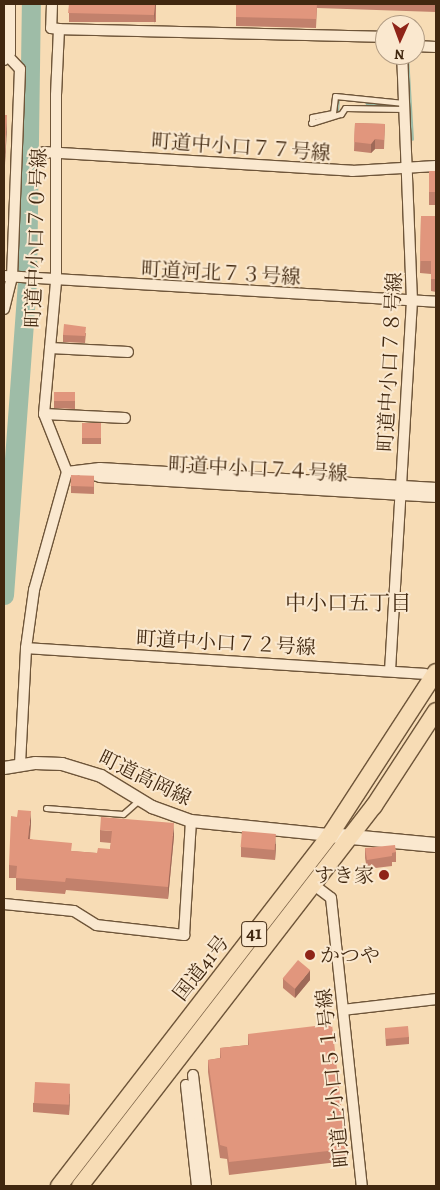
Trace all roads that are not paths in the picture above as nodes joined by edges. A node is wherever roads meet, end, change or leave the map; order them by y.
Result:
1 (10, 4) edge
2 (52, 4) edge
3 (59, 29) junction
4 (375, 37) edge
5 (6, 58) edge
6 (402, 65) edge
7 (404, 106) junction
8 (57, 151) junction
9 (44, 152) dead end
10 (406, 165) junction
11 (436, 166) edge
12 (11, 277) edge
13 (56, 281) junction
14 (412, 301) junction
15 (436, 302) edge
16 (4, 309) edge
17 (50, 348) junction
18 (128, 352) dead end
19 (44, 414) junction
20 (124, 418) dead end
21 (67, 472) junction
22 (436, 488) edge
23 (401, 491) junction
24 (436, 498) edge
25 (26, 648) junction
26 (390, 671) junction
27 (430, 673) edge
28 (436, 711) edge
29 (20, 764) junction
30 (4, 768) edge
31 (140, 800) junction
32 (46, 808) dead end
33 (192, 821) junction
34 (330, 835) junction
35 (350, 837) junction
36 (436, 845) edge
37 (314, 885) junction
38 (4, 904) edge
39 (436, 999) edge
40 (343, 1010) junction
41 (193, 1075) dead end
42 (186, 1085) dead end
43 (59, 1186) edge
44 (80, 1186) edge
45 (198, 1186) edge
46 (206, 1186) edge
47 (362, 1186) edge

1 - 5 street
2 - 3 street
3 - 4 street
3 - 8 street, 町道中小口７０号線
5 - 12 street
6 - 7 street, 町道中小口７８号線
7 - 7 lane
7 - 10 street, 町道中小口７８号線
8 - 9 street, 町道中小口７７号線
8 - 10 street, 町道中小口７７号線
8 - 13 street, 町道中小口７０号線
10 - 11 street, 町道中小口７７号線
10 - 14 street, 町道中小口７８号線
12 - 13 street, 町道河北７３号線
12 - 16 street
13 - 14 street, 町道河北７３号線
13 - 17 street, 町道中小口７０号線
14 - 15 street, 町道河北７３号線
14 - 23 street, 町道中小口７８号線
17 - 18 street
17 - 19 street, 町道中小口７０号線
19 - 20 street
19 - 21 street, 町道中小口７０号線
21 - 23 street, 町道中小口７４号線
21 - 25 street
22 - 23 street, 町道中小口７４号線
23 - 24 street, 町道中小口７４号線
23 - 26 street, 町道中小口７８号線
25 - 26 street, 町道中小口７２号線
25 - 29 street
26 - 27 street, 町道中小口７２号線
27 - 34 highway, 国道41号 / 41
28 - 35 highway, 国道41号 / 41
29 - 30 street, 町道高岡線
29 - 31 street, 町道高岡線
31 - 32 lane
31 - 33 street, 町道高岡線
33 - 34 street, 町道高岡線
33 - 38 street
34 - 35 main road
34 - 43 highway, 国道41号 / 41
35 - 36 main road
35 - 37 highway, 国道41号 / 41
37 - 40 street, 町道上小口５１号線
37 - 44 highway, 国道41号 / 41
39 - 40 street
40 - 47 street, 町道上小口５１号線
41 - 46 street
42 - 45 street

